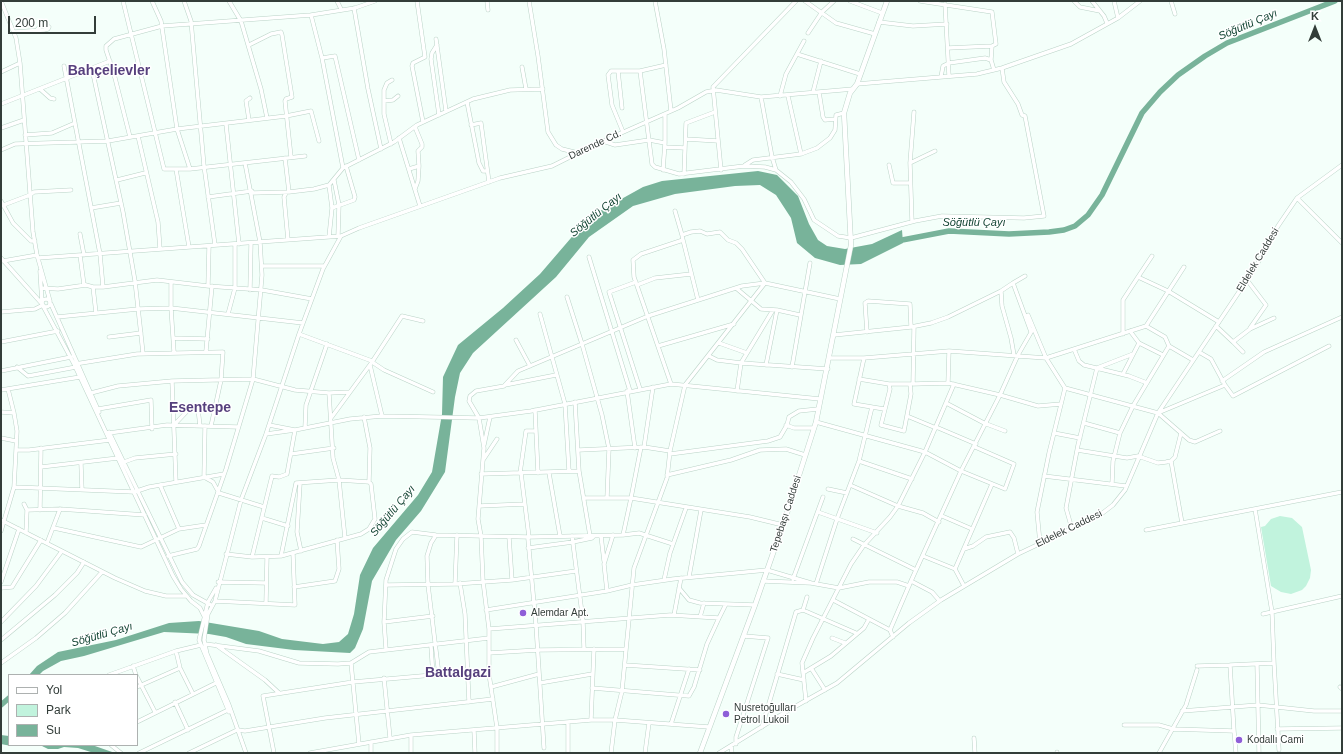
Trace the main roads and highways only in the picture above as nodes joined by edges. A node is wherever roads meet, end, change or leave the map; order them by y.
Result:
1 (887, 1) edge
2 (700, 753) edge

1 - 2 main road, Tepebaşı Caddesi

